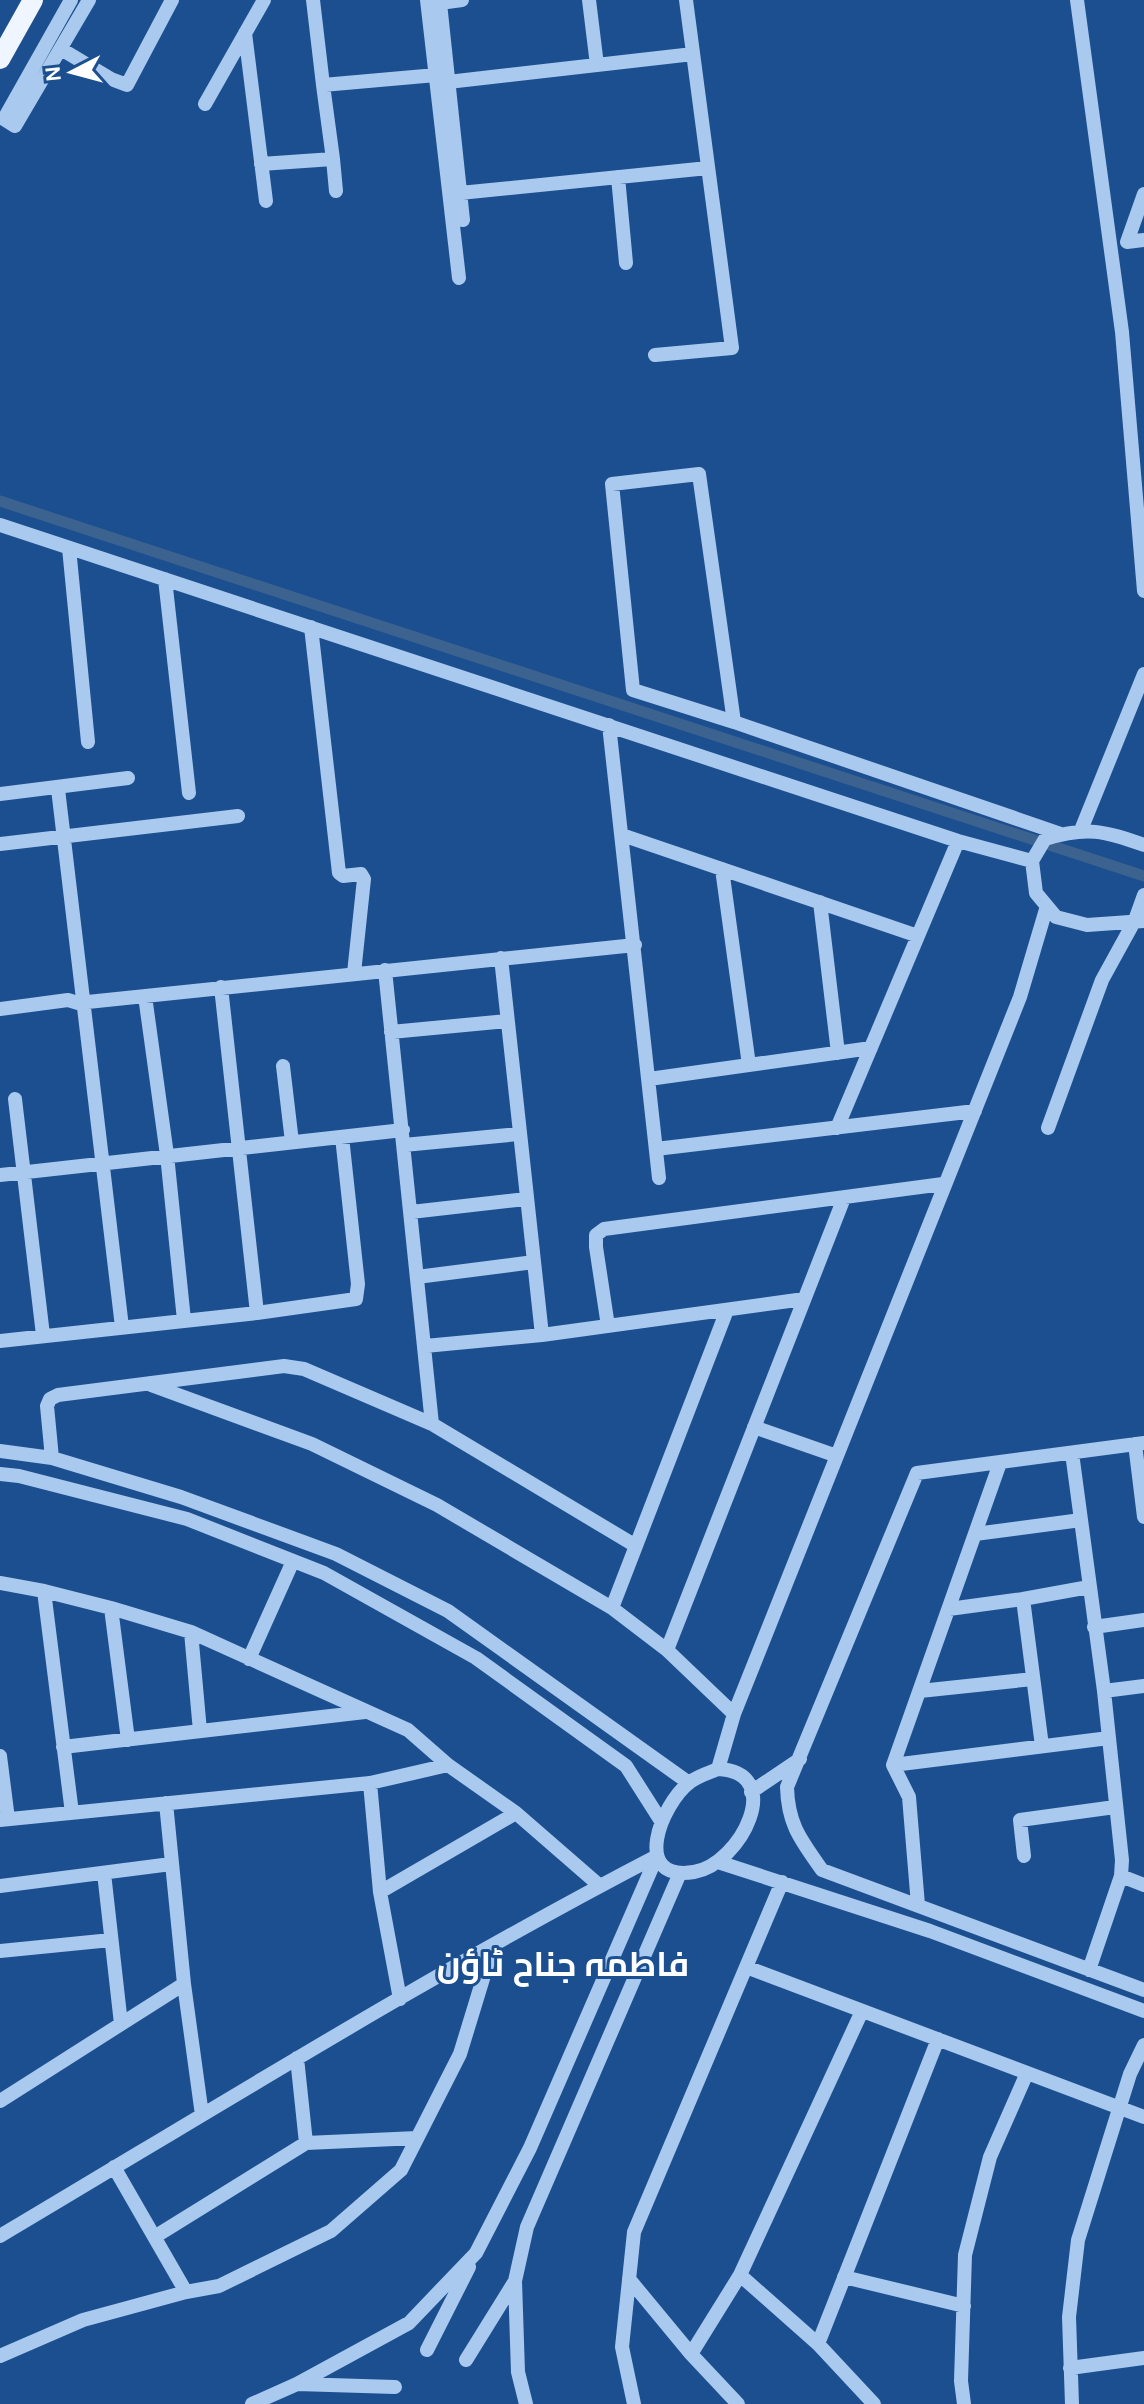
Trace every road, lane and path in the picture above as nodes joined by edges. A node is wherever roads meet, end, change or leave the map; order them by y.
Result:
1 (20, 0) edge
2 (33, 0) edge
3 (71, 0) edge
4 (89, 0) edge
5 (172, 0) edge
6 (264, 0) edge
7 (313, 0) edge
8 (462, 0) edge
9 (589, 0) edge
10 (686, 0) edge
11 (1077, 0) edge
12 (435, 1) edge
13 (245, 33) junction
14 (0, 35) edge
15 (61, 49) junction
16 (693, 54) junction
17 (0, 59) edge
18 (597, 65) junction
19 (442, 79) junction
20 (323, 85) junction
21 (205, 104) dead end
22 (333, 159) junction
23 (261, 164) junction
24 (708, 168) junction
25 (618, 177) junction
26 (336, 191) dead end
27 (460, 193) junction
28 (1144, 194) edge
29 (266, 201) dead end
30 (1144, 240) edge
31 (626, 263) dead end
32 (655, 355) dead end
33 (0, 525) edge
34 (69, 548) junction
35 (165, 579) junction
36 (1144, 591) edge
37 (311, 627) junction
38 (1144, 674) edge
39 (734, 722) junction
40 (609, 725) junction
41 (88, 742) dead end
42 (128, 778) dead end
43 (58, 789) junction
44 (189, 793) dead end
45 (0, 794) edge
46 (238, 816) dead end
47 (1081, 830) junction
48 (1061, 834) junction
49 (622, 835) junction
50 (63, 837) junction
51 (958, 841) junction
52 (0, 844) edge
53 (1144, 845) edge
54 (1032, 861) junction
55 (722, 869) junction
56 (1144, 895) edge
57 (820, 902) junction
58 (1047, 906) junction
59 (1139, 920) edge
60 (918, 936) junction
61 (635, 945) junction
62 (501, 958) junction
63 (385, 970) junction
64 (354, 973) junction
65 (221, 987) junction
66 (145, 996) junction
67 (81, 1003) junction
68 (0, 1009) edge
69 (0, 1017) edge
70 (507, 1021) junction
71 (391, 1032) junction
72 (871, 1048) junction
73 (838, 1053) junction
74 (749, 1065) junction
75 (283, 1066) dead end
76 (649, 1079) junction
77 (15, 1099) dead end
78 (975, 1111) junction
79 (837, 1128) junction
80 (1048, 1128) dead end
81 (519, 1134) junction
82 (342, 1137) junction
83 (403, 1138) junction
84 (292, 1142) junction
85 (239, 1147) junction
86 (656, 1149) junction
87 (167, 1155) junction
88 (103, 1162) junction
89 (23, 1172) junction
90 (0, 1175) edge
91 (659, 1178) dead end
92 (943, 1184) junction
93 (844, 1198) junction
94 (526, 1199) junction
95 (411, 1212) junction
96 (534, 1262) junction
97 (417, 1277) junction
98 (804, 1299) junction
99 (727, 1310) junction
100 (257, 1313) junction
101 (184, 1320) junction
102 (608, 1326) junction
103 (122, 1327) junction
104 (43, 1335) junction
105 (542, 1335) junction
106 (0, 1341) edge
107 (425, 1346) junction
108 (148, 1383) junction
109 (432, 1424) junction
110 (754, 1427) junction
111 (1140, 1444) edge
112 (0, 1451) edge
113 (1072, 1453) junction
114 (837, 1456) junction
115 (52, 1458) junction
116 (1000, 1463) junction
117 (0, 1474) edge
118 (1144, 1517) edge
119 (1081, 1520) junction
120 (975, 1534) junction
121 (636, 1546) junction
122 (293, 1561) junction
123 (0, 1583) edge
124 (1089, 1587) junction
125 (44, 1591) junction
126 (1023, 1599) junction
127 (111, 1608) junction
128 (612, 1608) junction
129 (949, 1609) junction
130 (1144, 1620) edge
131 (1094, 1627) junction
132 (191, 1632) junction
133 (667, 1650) junction
134 (249, 1659) junction
135 (1033, 1679) junction
136 (1144, 1686) edge
137 (920, 1691) junction
138 (1104, 1691) junction
139 (367, 1712) junction
140 (734, 1714) junction
141 (200, 1731) junction
142 (1109, 1738) junction
143 (128, 1740) junction
144 (1042, 1746) junction
145 (63, 1747) junction
146 (0, 1756) edge
147 (800, 1759) junction
148 (448, 1765) junction
149 (893, 1765) junction
150 (718, 1769) junction
151 (370, 1783) junction
152 (689, 1783) junction
153 (751, 1792) junction
154 (166, 1803) junction
155 (1115, 1807) junction
156 (72, 1813) junction
157 (516, 1813) junction
158 (4, 1820) edge
159 (661, 1821) junction
160 (657, 1856) junction
161 (1024, 1856) dead end
162 (718, 1862) junction
163 (171, 1864) junction
164 (104, 1873) junction
165 (680, 1873) junction
166 (1121, 1876) junction
167 (782, 1882) junction
168 (1144, 1885) edge
169 (0, 1886) edge
170 (600, 1886) junction
171 (380, 1892) junction
172 (918, 1905) junction
173 (111, 1940) junction
174 (493, 1946) junction
175 (0, 1951) edge
176 (746, 1967) junction
177 (1089, 1970) junction
178 (184, 1984) junction
179 (1144, 1990) edge
180 (400, 1999) junction
181 (862, 2011) junction
182 (1144, 2011) edge
183 (121, 2024) junction
184 (938, 2039) junction
185 (1144, 2045) edge
186 (297, 2058) junction
187 (1027, 2073) junction
188 (0, 2101) edge
189 (1118, 2107) junction
190 (202, 2115) junction
191 (1144, 2117) edge
192 (417, 2138) junction
193 (306, 2143) junction
194 (114, 2167) junction
195 (0, 2236) edge
196 (156, 2236) junction
197 (476, 2253) junction
198 (740, 2275) junction
199 (844, 2277) junction
200 (629, 2279) junction
201 (515, 2281) junction
202 (186, 2292) junction
203 (964, 2306) junction
204 (818, 2344) junction
205 (427, 2350) dead end
206 (691, 2354) junction
207 (0, 2356) edge
208 (1144, 2358) edge
209 (466, 2360) dead end
210 (1070, 2368) junction
211 (297, 2384) junction
212 (395, 2387) dead end
213 (252, 2404) edge
214 (526, 2404) edge
215 (634, 2404) edge
216 (738, 2404) edge
217 (874, 2404) edge
218 (964, 2404) edge
219 (1072, 2404) edge

1 - 14 main road
2 - 17 main road
3 - 15 street
4 - 15 street
5 - 15 street
6 - 13 street
7 - 20 street
8 - 12 street
9 - 18 street
10 - 16 street
11 - 36 street
12 - 19 street
13 - 21 street
13 - 23 street
16 - 18 street
16 - 24 street
18 - 19 street
19 - 20 street
19 - 27 street
19 - 27 street
20 - 22 street
22 - 23 street
22 - 26 street
23 - 29 street
24 - 25 street
24 - 32 street
25 - 27 street
25 - 31 street
28 - 30 street
33 - 34 street
34 - 35 street
34 - 41 street
35 - 37 street
35 - 44 street
37 - 40 street
37 - 64 street
38 - 47 street
39 - 39 street
39 - 48 street
40 - 49 street
40 - 51 street
42 - 43 street
43 - 45 street
43 - 50 street
46 - 50 street
47 - 48 street
47 - 53 street
48 - 54 street
49 - 55 street
49 - 61 street
50 - 52 street
50 - 67 street
51 - 54 street
51 - 60 street
54 - 58 street
55 - 57 street
55 - 74 street
56 - 59 street
57 - 60 street
57 - 73 street
58 - 59 street
58 - 78 street
59 - 80 street
60 - 72 street
61 - 62 street
61 - 76 street
62 - 63 street
62 - 70 street
63 - 64 street
63 - 71 street
64 - 65 street
65 - 66 street
65 - 85 street
66 - 67 street
66 - 87 street
67 - 68 street
67 - 69 street
67 - 88 street
70 - 71 street
70 - 81 street
71 - 83 street
72 - 73 street
72 - 79 street
73 - 74 street
74 - 76 street
75 - 84 street
76 - 86 street
77 - 89 street
78 - 79 street
78 - 92 street
79 - 86 street
81 - 83 street
81 - 94 street
82 - 83 street
82 - 84 street
82 - 100 street
83 - 95 street
84 - 85 street
85 - 87 street
85 - 100 street
86 - 91 street
87 - 88 street
87 - 101 street
88 - 89 street
88 - 103 street
89 - 90 street
89 - 104 street
92 - 93 street
92 - 114 street
93 - 98 street
93 - 102 street
94 - 95 street
94 - 96 street
95 - 97 street
96 - 97 street
96 - 105 street
97 - 107 street
98 - 99 street
98 - 110 street
99 - 102 street
99 - 121 street
100 - 101 street
101 - 103 street
102 - 105 street
103 - 104 street
104 - 106 street
105 - 107 street
107 - 109 street
108 - 109 street
108 - 115 street
108 - 128 street
109 - 121 street
110 - 114 street
110 - 133 street
111 - 113 street
111 - 118 street
112 - 115 street
113 - 116 street
113 - 119 street
114 - 140 street
115 - 152 street
116 - 120 street
116 - 147 street
117 - 122 street
119 - 120 street
119 - 124 street
120 - 129 street
121 - 128 street
122 - 134 street
122 - 159 street
123 - 125 street
124 - 126 street
124 - 131 street
125 - 127 street
125 - 145 street
126 - 129 street
126 - 135 street
127 - 132 street
127 - 143 street
128 - 133 street
129 - 137 street
130 - 131 street
131 - 138 street
132 - 134 street
132 - 141 street
133 - 140 street
134 - 139 street
135 - 137 street
135 - 144 street
136 - 138 street
137 - 149 street
138 - 142 street
139 - 141 street
139 - 148 street
140 - 150 street
141 - 143 street
142 - 144 street
142 - 155 street
143 - 145 street
144 - 149 street
145 - 156 street
146 - 158 street
147 - 153 street
147 - 172 street
148 - 151 street
148 - 157 street
149 - 172 street
150 - 152 street
150 - 153 street
151 - 154 street
151 - 171 street
152 - 159 street
153 - 162 street
154 - 156 street
154 - 163 street
155 - 161 street
155 - 166 street
156 - 158 street
157 - 170 street
157 - 171 street
159 - 160 street
160 - 165 street
160 - 170 street
160 - 197 street
162 - 165 street
162 - 167 street
163 - 164 street
163 - 178 street
164 - 169 street
164 - 173 street
165 - 201 street
166 - 168 street
166 - 177 street
167 - 176 street
167 - 182 street
170 - 174 street
171 - 180 street
172 - 177 street
173 - 175 street
173 - 183 street
174 - 180 street
174 - 192 street
176 - 181 street
176 - 200 street
177 - 179 street
178 - 183 street
178 - 190 street
180 - 186 street
181 - 184 street
181 - 198 street
183 - 188 street
184 - 187 street
184 - 199 street
185 - 189 street
186 - 190 street
186 - 193 street
187 - 189 street
187 - 203 street
189 - 191 street
189 - 210 street
190 - 194 street
192 - 193 street
192 - 202 street
193 - 196 street
194 - 195 street
194 - 196 street
196 - 202 street
197 - 205 street
197 - 211 street
198 - 204 street
198 - 206 street
199 - 203 street
199 - 204 street
200 - 206 street
200 - 215 street
201 - 209 street
201 - 214 street
202 - 207 street
203 - 218 street
204 - 217 street
206 - 216 street
208 - 210 street
210 - 219 street
211 - 212 street
211 - 213 street

